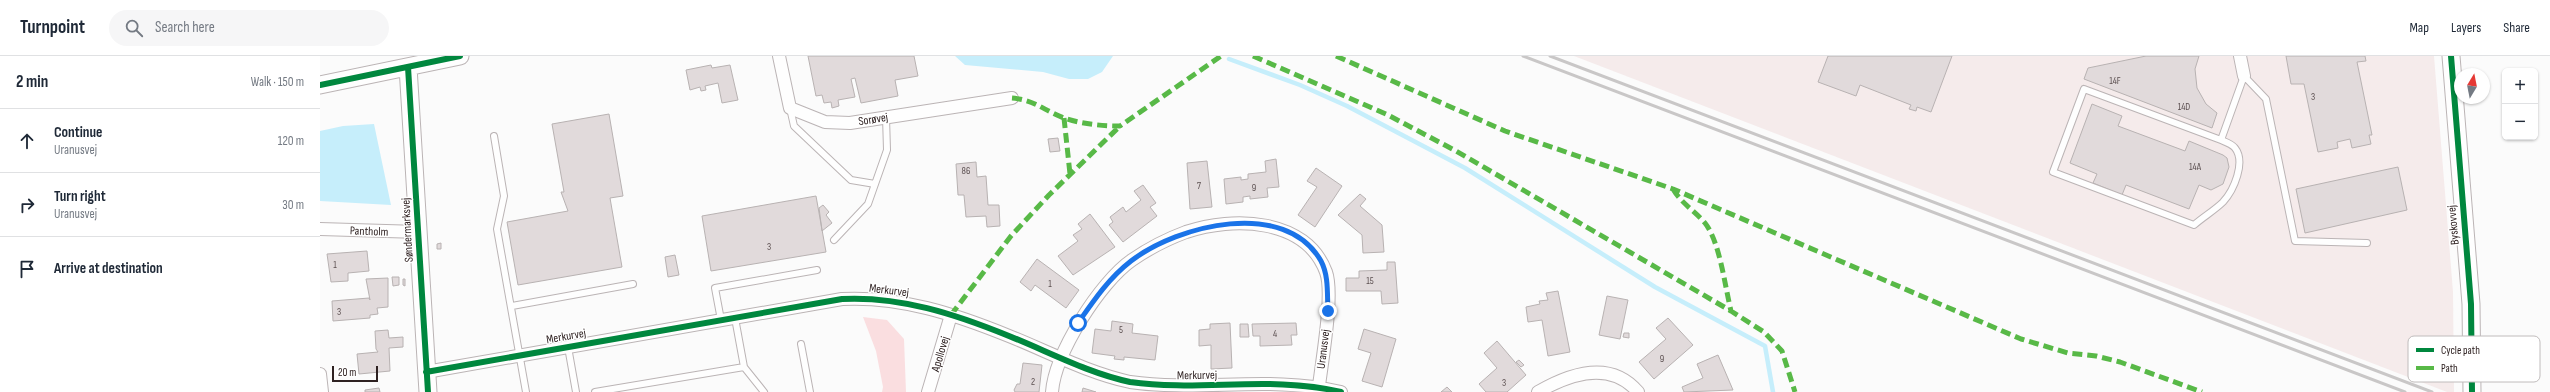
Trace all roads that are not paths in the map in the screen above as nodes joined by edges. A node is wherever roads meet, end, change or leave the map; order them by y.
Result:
1 (460, 56) edge
2 (779, 56) edge
3 (2240, 56) edge
4 (2451, 56) edge
5 (408, 67) junction
6 (2244, 76) junction
7 (320, 85) edge
8 (1012, 98) dead end
9 (790, 108) junction
10 (886, 117) junction
11 (494, 136) dead end
12 (2222, 140) junction
13 (875, 184) junction
14 (320, 229) edge
15 (418, 232) junction
16 (834, 240) dead end
17 (2367, 243) dead end
18 (817, 270) dead end
19 (633, 284) dead end
20 (512, 306) junction
21 (951, 315) junction
22 (736, 318) junction
23 (720, 320) junction
24 (2471, 336) edge
25 (801, 344) dead end
26 (568, 347) junction
27 (520, 356) junction
28 (1063, 359) junction
29 (744, 367) junction
30 (426, 372) junction
31 (320, 374) edge
32 (2472, 382) edge
33 (1319, 386) junction
34 (322, 392) edge
35 (428, 392) edge
36 (526, 392) edge
37 (576, 392) edge
38 (595, 392) edge
39 (764, 392) edge
40 (810, 392) edge
41 (928, 392) edge
42 (1052, 392) edge
43 (1342, 392) edge
44 (1538, 392) edge
45 (1638, 392) edge
46 (2472, 392) edge

1 - 5 street
2 - 9 street
3 - 6 street
4 - 24 street, Byskovvej
5 - 7 street
5 - 15 street, Søndermarksvej
6 - 12 lane
6 - 17 lane
8 - 10 street, Sorøvej
9 - 10 street, Sorøvej
9 - 13 lane
10 - 13 lane
11 - 20 lane
12 - 12 lane
13 - 16 lane
14 - 15 street, Pantholm
15 - 30 street, Søndermarksvej
18 - 23 lane
19 - 20 lane
20 - 27 lane
21 - 22 street, Merkurvej
21 - 28 street, Merkurvej
21 - 41 street, Apollovej
22 - 23 street, Merkurvej
22 - 29 lane
23 - 26 street, Merkurvej
25 - 40 lane
26 - 27 street, Merkurvej
26 - 37 lane
27 - 30 street, Merkurvej
27 - 36 lane
28 - 33 street, Merkurvej
28 - 33 street, Uranusvej
28 - 42 street, Uranusvej
29 - 38 lane
29 - 39 lane
30 - 35 street, Søndermarksvej
31 - 34 street
32 - 46 street, Byskovvej
33 - 43 street, Merkurvej
44 - 45 street

